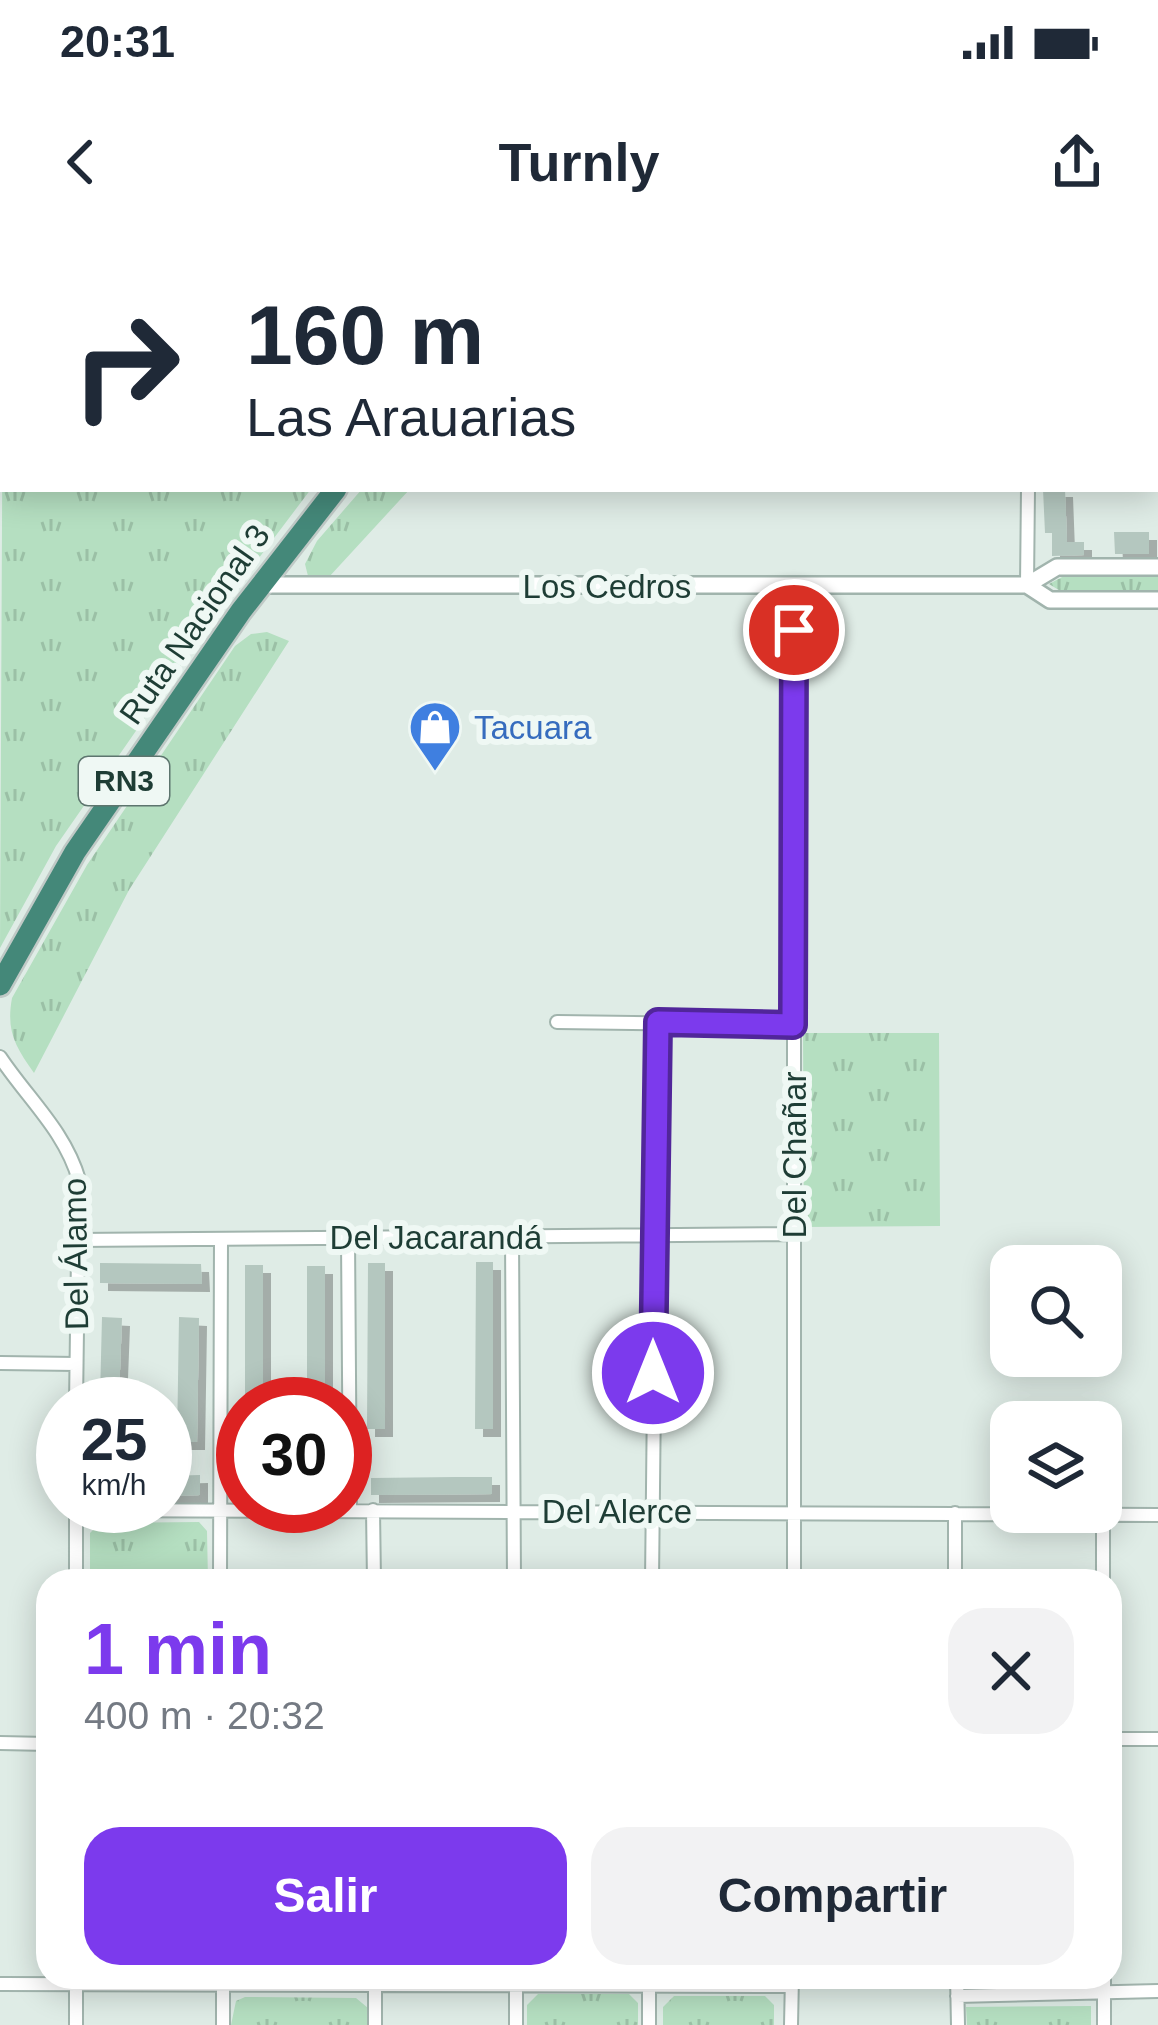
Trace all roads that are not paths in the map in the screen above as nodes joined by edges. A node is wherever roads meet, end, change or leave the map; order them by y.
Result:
1 (334, 492) edge
2 (1028, 492) edge
3 (1158, 567) edge
4 (260, 585) junction
5 (1027, 585) junction
6 (794, 586) junction
7 (1158, 600) edge
8 (0, 985) edge
9 (557, 1022) dead end
10 (658, 1022) junction
11 (793, 1025) junction
12 (0, 1057) edge
13 (795, 1234) junction
14 (654, 1235) junction
15 (512, 1236) junction
16 (348, 1238) junction
17 (221, 1239) junction
18 (77, 1240) junction
19 (0, 1363) edge
20 (76, 1364) junction
21 (76, 1377) edge
22 (220, 1377) edge
23 (349, 1377) edge
24 (373, 1510) joint
25 (514, 1511) junction
26 (652, 1512) junction
27 (794, 1512) junction
28 (955, 1513) junction
29 (990, 1514) edge
30 (1158, 1515) edge
31 (1122, 1516) edge
32 (76, 1533) edge
33 (220, 1533) edge
34 (1103, 1533) edge
35 (76, 1569) edge
36 (220, 1569) edge
37 (374, 1569) edge
38 (514, 1569) edge
39 (652, 1569) edge
40 (794, 1569) edge
41 (956, 1569) edge
42 (1103, 1569) edge
43 (1122, 1739) edge
44 (1158, 1739) edge
45 (0, 1743) edge
46 (36, 1744) edge
47 (36, 1983) edge
48 (0, 1984) edge
49 (76, 1989) edge
50 (223, 1989) edge
51 (375, 1989) edge
52 (516, 1989) edge
53 (649, 1989) edge
54 (792, 1989) edge
55 (957, 1989) edge
56 (1158, 1991) edge
57 (1104, 1992) junction
58 (957, 1996) junction
59 (76, 2025) edge
60 (223, 2025) edge
61 (375, 2025) edge
62 (516, 2025) edge
63 (649, 2025) edge
64 (791, 2025) edge
65 (958, 2025) edge
66 (1104, 2025) edge

1 - 4 highway, Ruta Nacional 3 / RN3
2 - 5 street
3 - 5 street, Los Cedros
4 - 6 street, Los Cedros
4 - 8 highway, Ruta Nacional 3 / RN3
5 - 6 street, Los Cedros
5 - 7 street, Los Cedros
6 - 11 street, Del Chañar
9 - 10 street
10 - 11 street
10 - 14 street
11 - 13 street, Del Chañar
12 - 18 street, Del Álamo
13 - 14 street, Del Jacarandá
13 - 27 street, Del Chañar
14 - 15 street, Del Jacarandá
14 - 26 street
15 - 16 street, Del Jacarandá
15 - 25 street
16 - 17 street, Del Jacarandá
16 - 23 street
17 - 18 street, Del Jacarandá
17 - 22 street
18 - 20 street, Del Álamo
19 - 20 street
20 - 21 street, Del Álamo
24 - 25 street, Del Alerce
24 - 37 street
25 - 26 street, Del Alerce
25 - 38 street
26 - 27 street, Del Alerce
26 - 39 street
27 - 28 street, Del Alerce
27 - 40 street, Del Chañar
28 - 29 street, Del Alerce
28 - 41 street
30 - 31 street, Del Alerce
32 - 35 street
33 - 36 street
34 - 42 street
43 - 44 street
45 - 46 street
47 - 48 street
49 - 59 street
50 - 60 street
51 - 61 street
52 - 62 street
53 - 63 street
54 - 64 street
55 - 58 street
56 - 57 street
57 - 58 street
57 - 66 street
58 - 65 street

